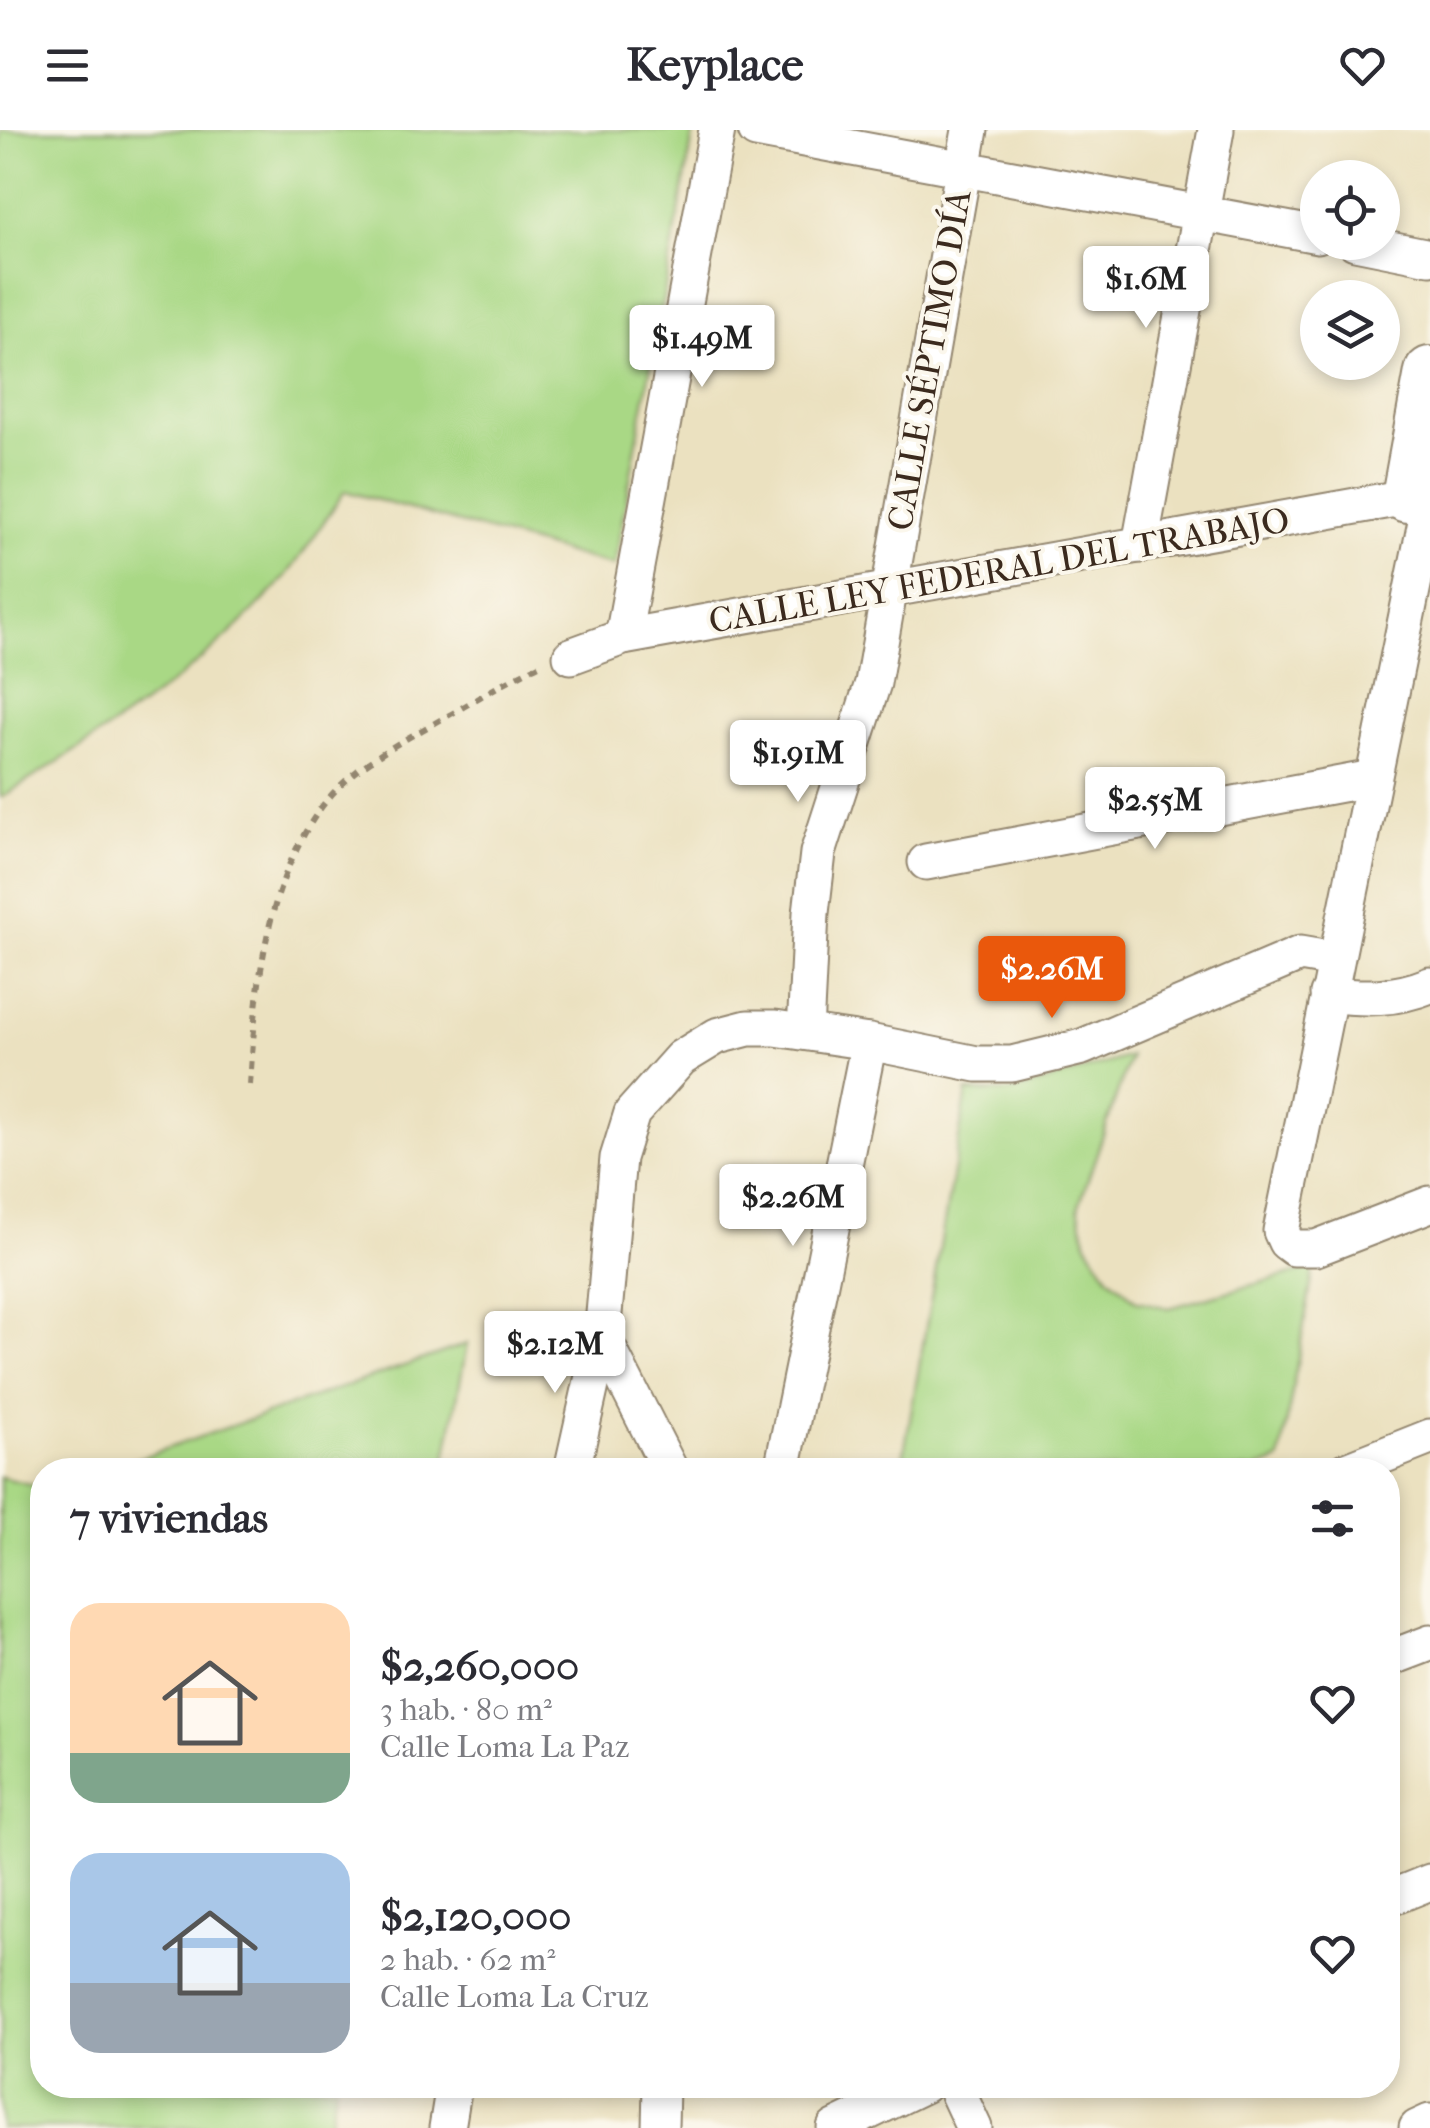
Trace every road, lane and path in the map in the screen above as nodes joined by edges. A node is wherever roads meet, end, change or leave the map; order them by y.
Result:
1 (717, 130) edge
2 (756, 130) edge
3 (970, 130) edge
4 (1216, 130) edge
5 (963, 169) junction
6 (1201, 214) junction
7 (1300, 233) edge
8 (1400, 251) edge
9 (1430, 257) edge
10 (1430, 372) edge
11 (1422, 497) edge
12 (1140, 544) junction
13 (1422, 583) edge
14 (887, 590) junction
15 (623, 637) junction
16 (571, 656) joint
17 (1372, 778) junction
18 (926, 862) dead end
19 (1332, 977) junction
20 (1430, 985) edge
21 (805, 1032) junction
22 (869, 1042) junction
23 (250, 1085) dead end
24 (1430, 1204) edge
25 (602, 1336) junction
26 (1430, 1436) edge
27 (575, 1458) edge
28 (664, 1458) edge
29 (784, 1458) edge
30 (1376, 1458) edge
31 (1430, 1643) edge
32 (1400, 1654) edge
33 (1430, 1882) edge
34 (1400, 1894) edge
35 (452, 2098) edge
36 (661, 2098) edge
37 (897, 2098) edge
38 (960, 2098) edge
39 (1430, 2122) edge
40 (447, 2128) edge
41 (660, 2128) edge
42 (835, 2128) edge
43 (974, 2128) edge
44 (1417, 2128) edge

1 - 15 street
2 - 5 street
3 - 5 street, CALLE SÉPTIMO DÍA
4 - 6 street
5 - 6 street
5 - 14 street, CALLE SÉPTIMO DÍA
6 - 7 street
6 - 12 street
8 - 9 street
10 - 11 street
11 - 12 street, CALLE LEY FEDERAL DEL TRABAJO
11 - 13 street
12 - 14 street, CALLE LEY FEDERAL DEL TRABAJO
13 - 17 street
14 - 15 street, CALLE LEY FEDERAL DEL TRABAJO
14 - 21 street, CALLE SÉPTIMO DÍA
15 - 16 street, CALLE LEY FEDERAL DEL TRABAJO
16 - 23 path
17 - 18 street
17 - 19 street
19 - 20 street
19 - 22 street
19 - 24 street
21 - 22 street
21 - 25 street
22 - 29 street
25 - 27 street
25 - 28 street
26 - 30 street
31 - 32 street
33 - 34 street
35 - 40 street
36 - 41 street
37 - 42 street
38 - 43 street
39 - 44 street

